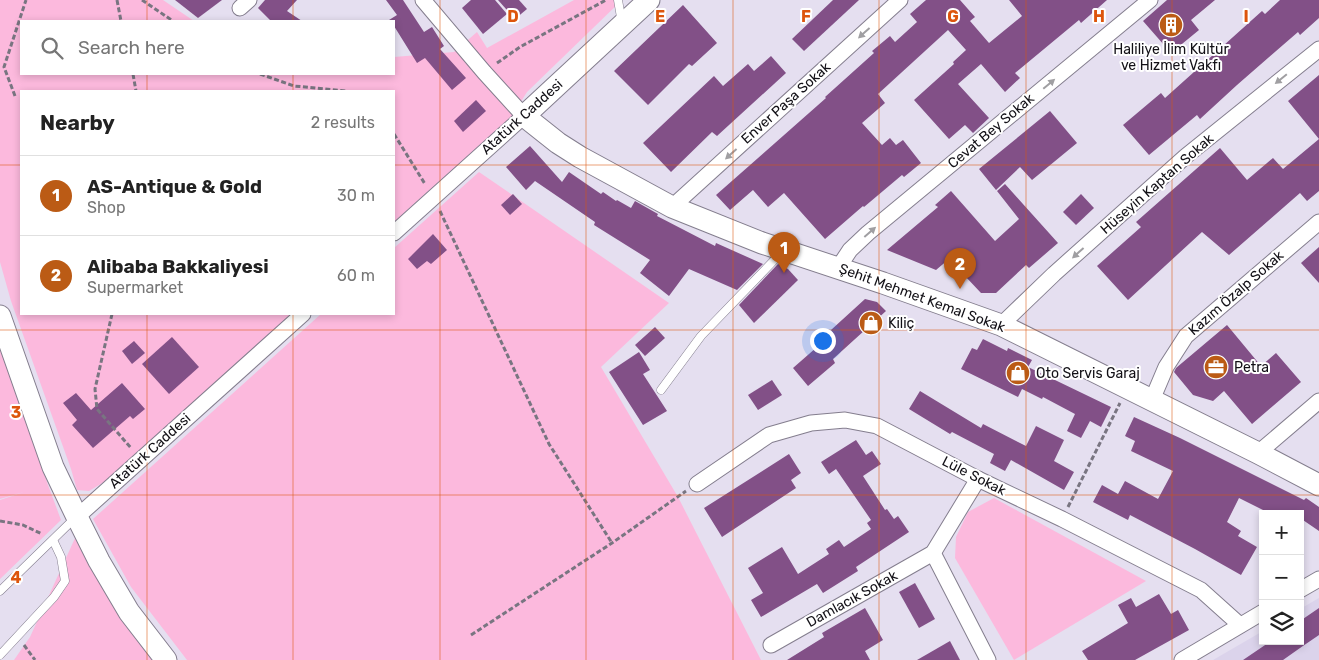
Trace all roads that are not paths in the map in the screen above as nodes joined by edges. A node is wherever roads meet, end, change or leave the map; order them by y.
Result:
1 (618, 0) edge
2 (649, 0) edge
3 (900, 0) edge
4 (1150, 0) edge
5 (432, 3) edge
6 (622, 25) junction
7 (1319, 49) edge
8 (524, 116) junction
9 (672, 207) junction
10 (1319, 222) edge
11 (395, 232) edge
12 (784, 251) junction
13 (838, 268) junction
14 (302, 315) edge
15 (0, 316) edge
16 (1001, 325) junction
17 (662, 390) dead end
18 (1152, 400) junction
19 (1319, 401) edge
20 (1258, 453) junction
21 (978, 479) junction
22 (697, 484) road end
23 (1319, 485) edge
24 (77, 517) junction
25 (53, 540) junction
26 (933, 553) junction
27 (1319, 579) edge
28 (1304, 588) edge
29 (0, 591) edge
30 (1259, 614) edge
31 (1240, 625) junction
32 (771, 645) dead end
33 (0, 655) edge
34 (166, 660) edge
35 (988, 660) edge
36 (1182, 660) edge

1 - 6 lane
2 - 6 street, Atatürk Caddesi
3 -> 9 street, Enver Paşa Sokak
13 -> 4 street, Cevat Bey Sokak
5 - 8 street
6 - 8 street, Atatürk Caddesi
7 -> 16 street, Hüseyin Kaptan Sokak
8 - 9 street, Şehit Mehmet Kemal Sokak
8 - 11 street, Atatürk Caddesi
9 - 12 street, Şehit Mehmet Kemal Sokak
10 - 18 street, Kazım Özalp Sokak
12 - 13 street, Şehit Mehmet Kemal Sokak
12 - 17 lane
13 - 16 street, Şehit Mehmet Kemal Sokak
14 - 24 street, Atatürk Caddesi
15 - 24 street
16 - 18 street, Şehit Mehmet Kemal Sokak
18 - 20 street, Şehit Mehmet Kemal Sokak
19 - 20 street
20 - 23 street, Şehit Mehmet Kemal Sokak
21 - 22 street, Lüle Sokak
21 - 26 street
21 - 31 street, Lüle Sokak
24 - 25 lane, Atatürk Caddesi
24 - 34 street
25 - 29 lane, Atatürk Caddesi
25 - 33 lane
26 - 32 street, Damlacık Sokak
26 - 35 street
27 - 28 street
30 - 31 street
31 - 36 street

